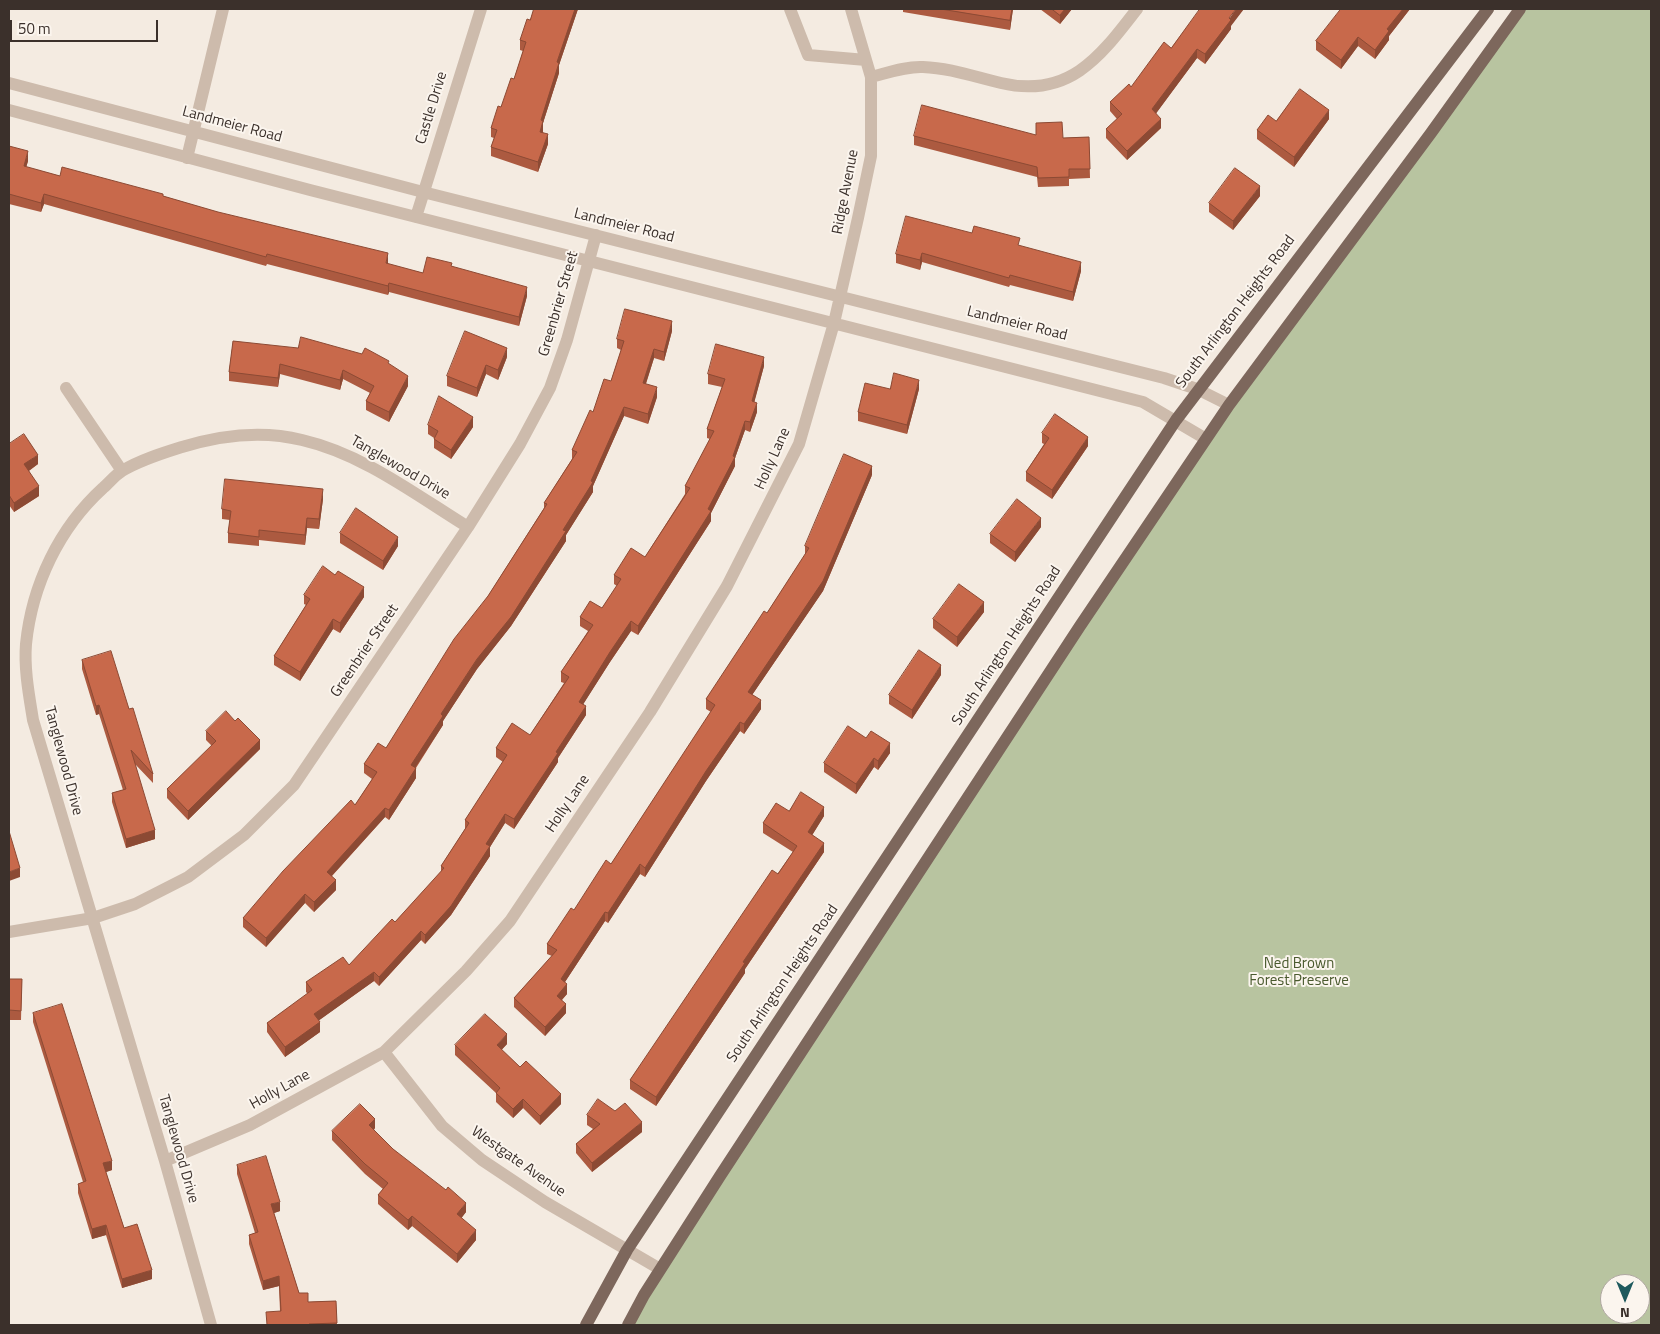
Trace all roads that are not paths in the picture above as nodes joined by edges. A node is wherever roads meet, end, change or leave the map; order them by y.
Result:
1 (223, 9) edge
2 (481, 9) edge
3 (790, 9) edge
4 (851, 9) edge
5 (1137, 9) edge
6 (1488, 9) edge
7 (1520, 9) edge
8 (866, 60) junction
9 (871, 77) junction
10 (9, 83) edge
11 (9, 110) edge
12 (193, 132) junction
13 (187, 158) junction
14 (423, 192) junction
15 (416, 217) junction
16 (596, 235) junction
17 (589, 261) junction
18 (840, 297) junction
19 (834, 323) junction
20 (66, 388) dead end
21 (1197, 389) junction
22 (1229, 405) junction
23 (1176, 420) junction
24 (1206, 440) junction
25 (122, 471) junction
26 (468, 527) junction
27 (93, 918) junction
28 (9, 932) edge
29 (384, 1052) junction
30 (165, 1161) junction
31 (627, 1250) junction
32 (660, 1269) junction
33 (211, 1325) edge
34 (586, 1325) edge
35 (628, 1325) edge

1 - 12 street
2 - 14 street, Castle Drive
3 - 8 street
4 - 8 street, Ridge Avenue
5 - 9 street
6 - 21 main road, South Arlington Heights Road
7 - 22 main road
8 - 9 street, Ridge Avenue
9 - 18 street, Ridge Avenue
10 - 12 street, Landmeier Road
11 - 13 street
12 - 13 street
12 - 14 street, Landmeier Road
13 - 15 street
14 - 15 street, Castle Drive
14 - 16 street, Landmeier Road
15 - 17 street
16 - 17 street, Greenbrier Street
16 - 18 street, Landmeier Road
17 - 19 street
17 - 26 street, Greenbrier Street
18 - 19 street, Ridge Avenue
18 - 21 street, Landmeier Road
19 - 23 street
19 - 29 street, Holly Lane
20 - 25 street
21 - 22 street, Landmeier Road
21 - 23 main road, South Arlington Heights Road
22 - 24 main road
23 - 24 street
23 - 31 main road, South Arlington Heights Road
24 - 32 main road
25 - 26 street, Tanglewood Drive
25 - 27 street, Tanglewood Drive
26 - 27 street, Greenbrier Street
27 - 28 street, Greenbrier Street
27 - 30 street, Tanglewood Drive
29 - 30 street, Holly Lane
29 - 31 street, Westgate Avenue
30 - 33 street, Tanglewood Drive
31 - 32 street, Westgate Avenue
31 - 34 main road, South Arlington Heights Road
32 - 35 main road

